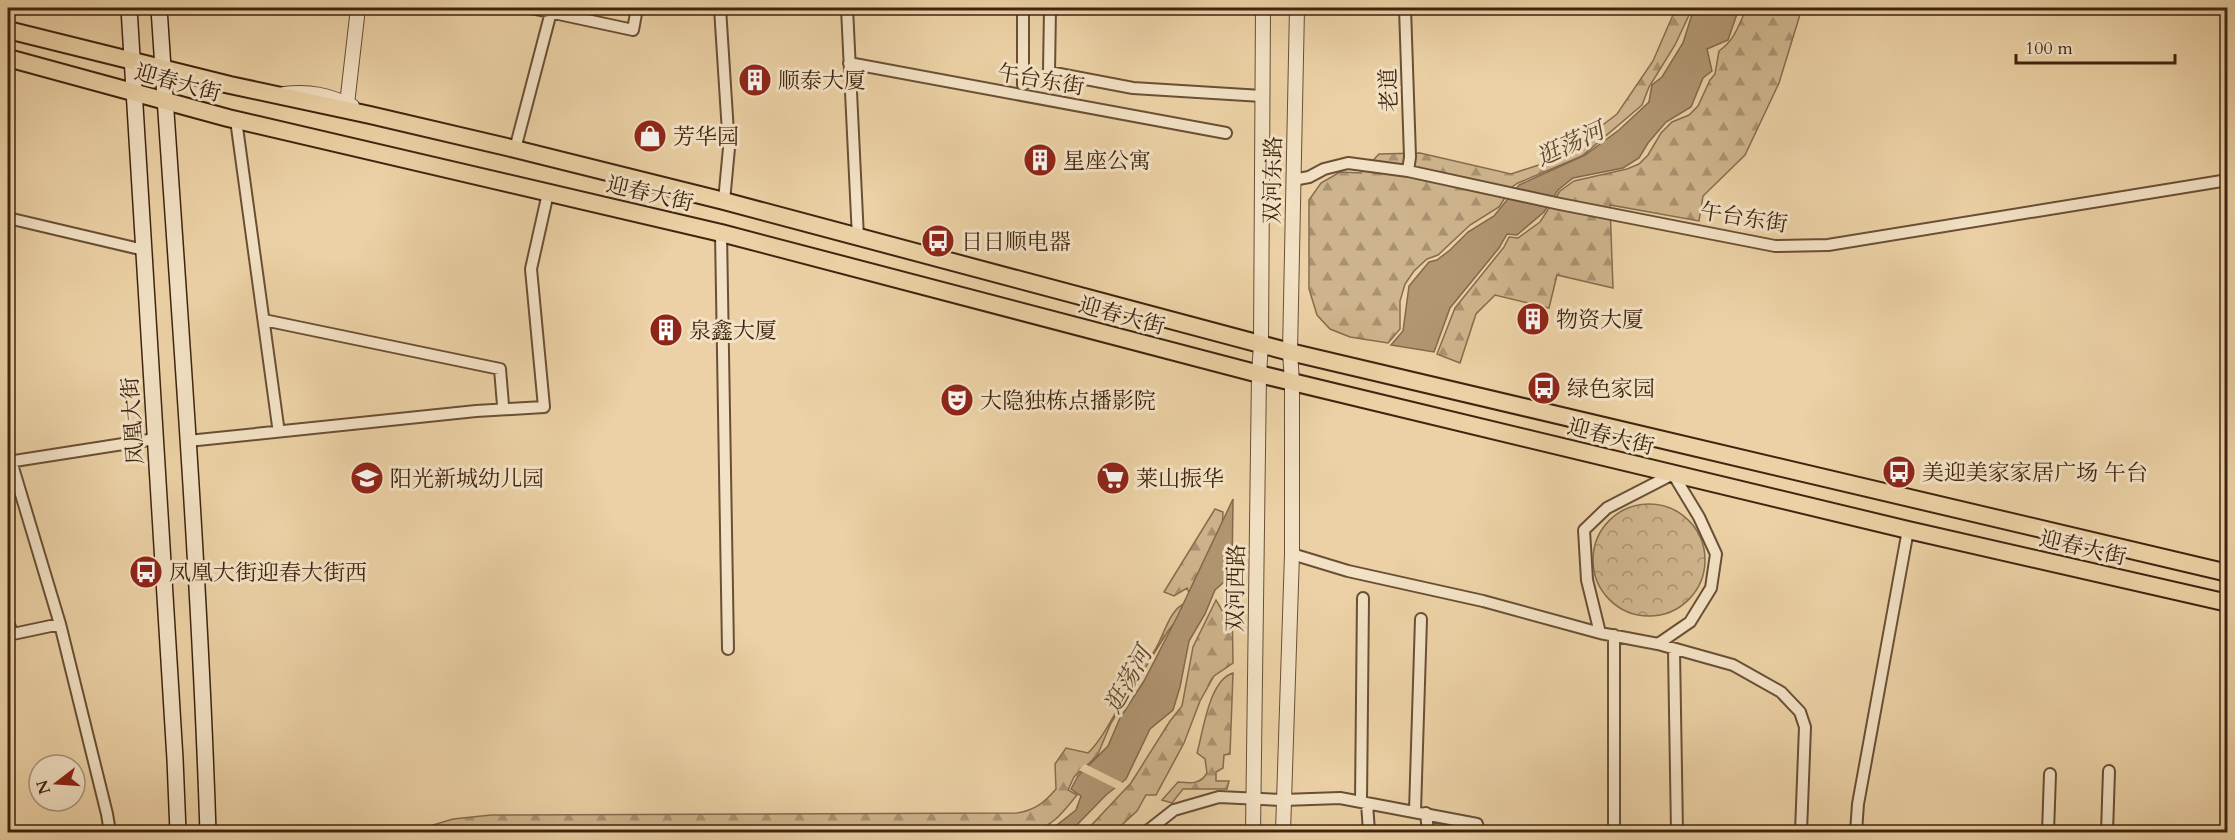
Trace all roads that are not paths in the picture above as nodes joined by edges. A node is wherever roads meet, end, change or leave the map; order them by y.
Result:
1 (129, 8) edge
2 (159, 8) edge
3 (358, 8) edge
4 (531, 8) edge
5 (637, 8) edge
6 (720, 8) edge
7 (847, 8) edge
8 (1023, 8) edge
9 (1050, 8) edge
10 (1263, 8) edge
11 (1297, 8) edge
12 (1405, 8) edge
13 (551, 12) junction
14 (8, 30) edge
15 (8, 58) edge
16 (132, 61) junction
17 (849, 63) junction
18 (163, 68) junction
19 (1023, 85) dead end
20 (134, 93) junction
21 (275, 95) junction
22 (1262, 96) junction
23 (165, 101) junction
24 (347, 104) junction
25 (370, 115) junction
26 (236, 120) junction
27 (1226, 133) dead end
28 (515, 148) junction
29 (1408, 171) junction
30 (1293, 180) junction
31 (2228, 180) edge
32 (548, 193) junction
33 (724, 201) junction
34 (8, 218) edge
35 (721, 233) junction
36 (858, 238) junction
37 (144, 250) junction
38 (264, 320) junction
39 (1261, 344) junction
40 (1290, 352) junction
41 (1259, 374) junction
42 (1292, 382) junction
43 (503, 405) dead end
44 (278, 426) dead end
45 (155, 439) junction
46 (188, 441) junction
47 (9, 462) edge
48 (1673, 474) junction
49 (1908, 530) junction
50 (1292, 554) junction
51 (2228, 573) edge
52 (1363, 598) dead end
53 (2228, 603) edge
54 (1421, 619) dead end
55 (8, 623) edge
56 (60, 624) junction
57 (1600, 633) junction
58 (1614, 635) junction
59 (1658, 644) junction
60 (728, 649) dead end
61 (1674, 650) junction
62 (2109, 771) dead end
63 (2050, 774) dead end
64 (1253, 799) junction
65 (1283, 800) junction
66 (1364, 802) junction
67 (1415, 811) junction
68 (1426, 813) junction
69 (110, 832) edge
70 (178, 832) edge
71 (208, 832) edge
72 (1146, 832) edge
73 (1253, 832) edge
74 (1283, 832) edge
75 (1369, 832) edge
76 (1428, 832) edge
77 (1479, 832) edge
78 (1614, 832) edge
79 (1677, 832) edge
80 (1801, 832) edge
81 (1856, 832) edge
82 (2048, 832) edge
83 (2107, 832) edge

1 - 16 main road, 凤凰大街
2 - 18 main road
3 - 24 street
4 - 13 street
5 - 13 street
6 - 33 street
7 - 17 street
8 - 19 street
9 - 22 street
10 - 22 street, 双河东路
11 - 30 street, 双河东路
12 - 29 street, 老道
13 - 28 street
14 - 16 main road, 迎春大街
15 - 20 main road, 迎春大街
16 - 18 main road, 迎春大街
16 - 20 main road, 凤凰大街
17 - 27 street, 午台东街
17 - 36 street
18 - 21 main road, 迎春大街
18 - 23 main road
20 - 23 main road, 迎春大街
20 - 37 main road, 凤凰大街
21 - 24 street
21 - 25 main road, 迎春大街
22 - 39 street, 双河东路
23 - 26 main road, 迎春大街
23 - 46 main road
24 - 25 street
25 - 28 main road, 迎春大街
26 - 32 main road, 迎春大街
26 - 38 street
28 - 33 main road, 迎春大街
29 - 30 street, 午台东街
29 - 31 street, 午台东街
30 - 40 street, 双河东路
32 - 35 main road, 迎春大街
32 - 46 street
33 - 36 main road, 迎春大街
34 - 37 street
35 - 41 main road, 迎春大街
35 - 60 street
36 - 39 main road, 迎春大街
37 - 45 main road, 凤凰大街
38 - 43 street
38 - 44 street
39 - 40 main road, 迎春大街
39 - 41 street, 双河西路
40 - 42 street
40 - 51 main road, 迎春大街
41 - 42 main road, 迎春大街
41 - 64 street, 双河西路
42 - 48 main road, 迎春大街
42 - 50 street
45 - 47 street
45 - 70 main road, 凤凰大街
46 - 71 main road
47 - 56 street
48 - 49 main road, 迎春大街
48 - 57 street
48 - 59 street
49 - 53 main road, 迎春大街
49 - 81 street
50 - 57 street
50 - 65 street
52 - 66 street
54 - 67 street
55 - 56 street
56 - 69 street
57 - 58 street
58 - 59 street
58 - 78 street
59 - 61 street
61 - 79 street
61 - 80 street
62 - 83 street
63 - 82 street
64 - 65 street
64 - 72 street
64 - 73 street, 双河西路
65 - 66 street
65 - 74 street
66 - 67 street
66 - 75 street
67 - 68 street
68 - 76 street
68 - 77 street

